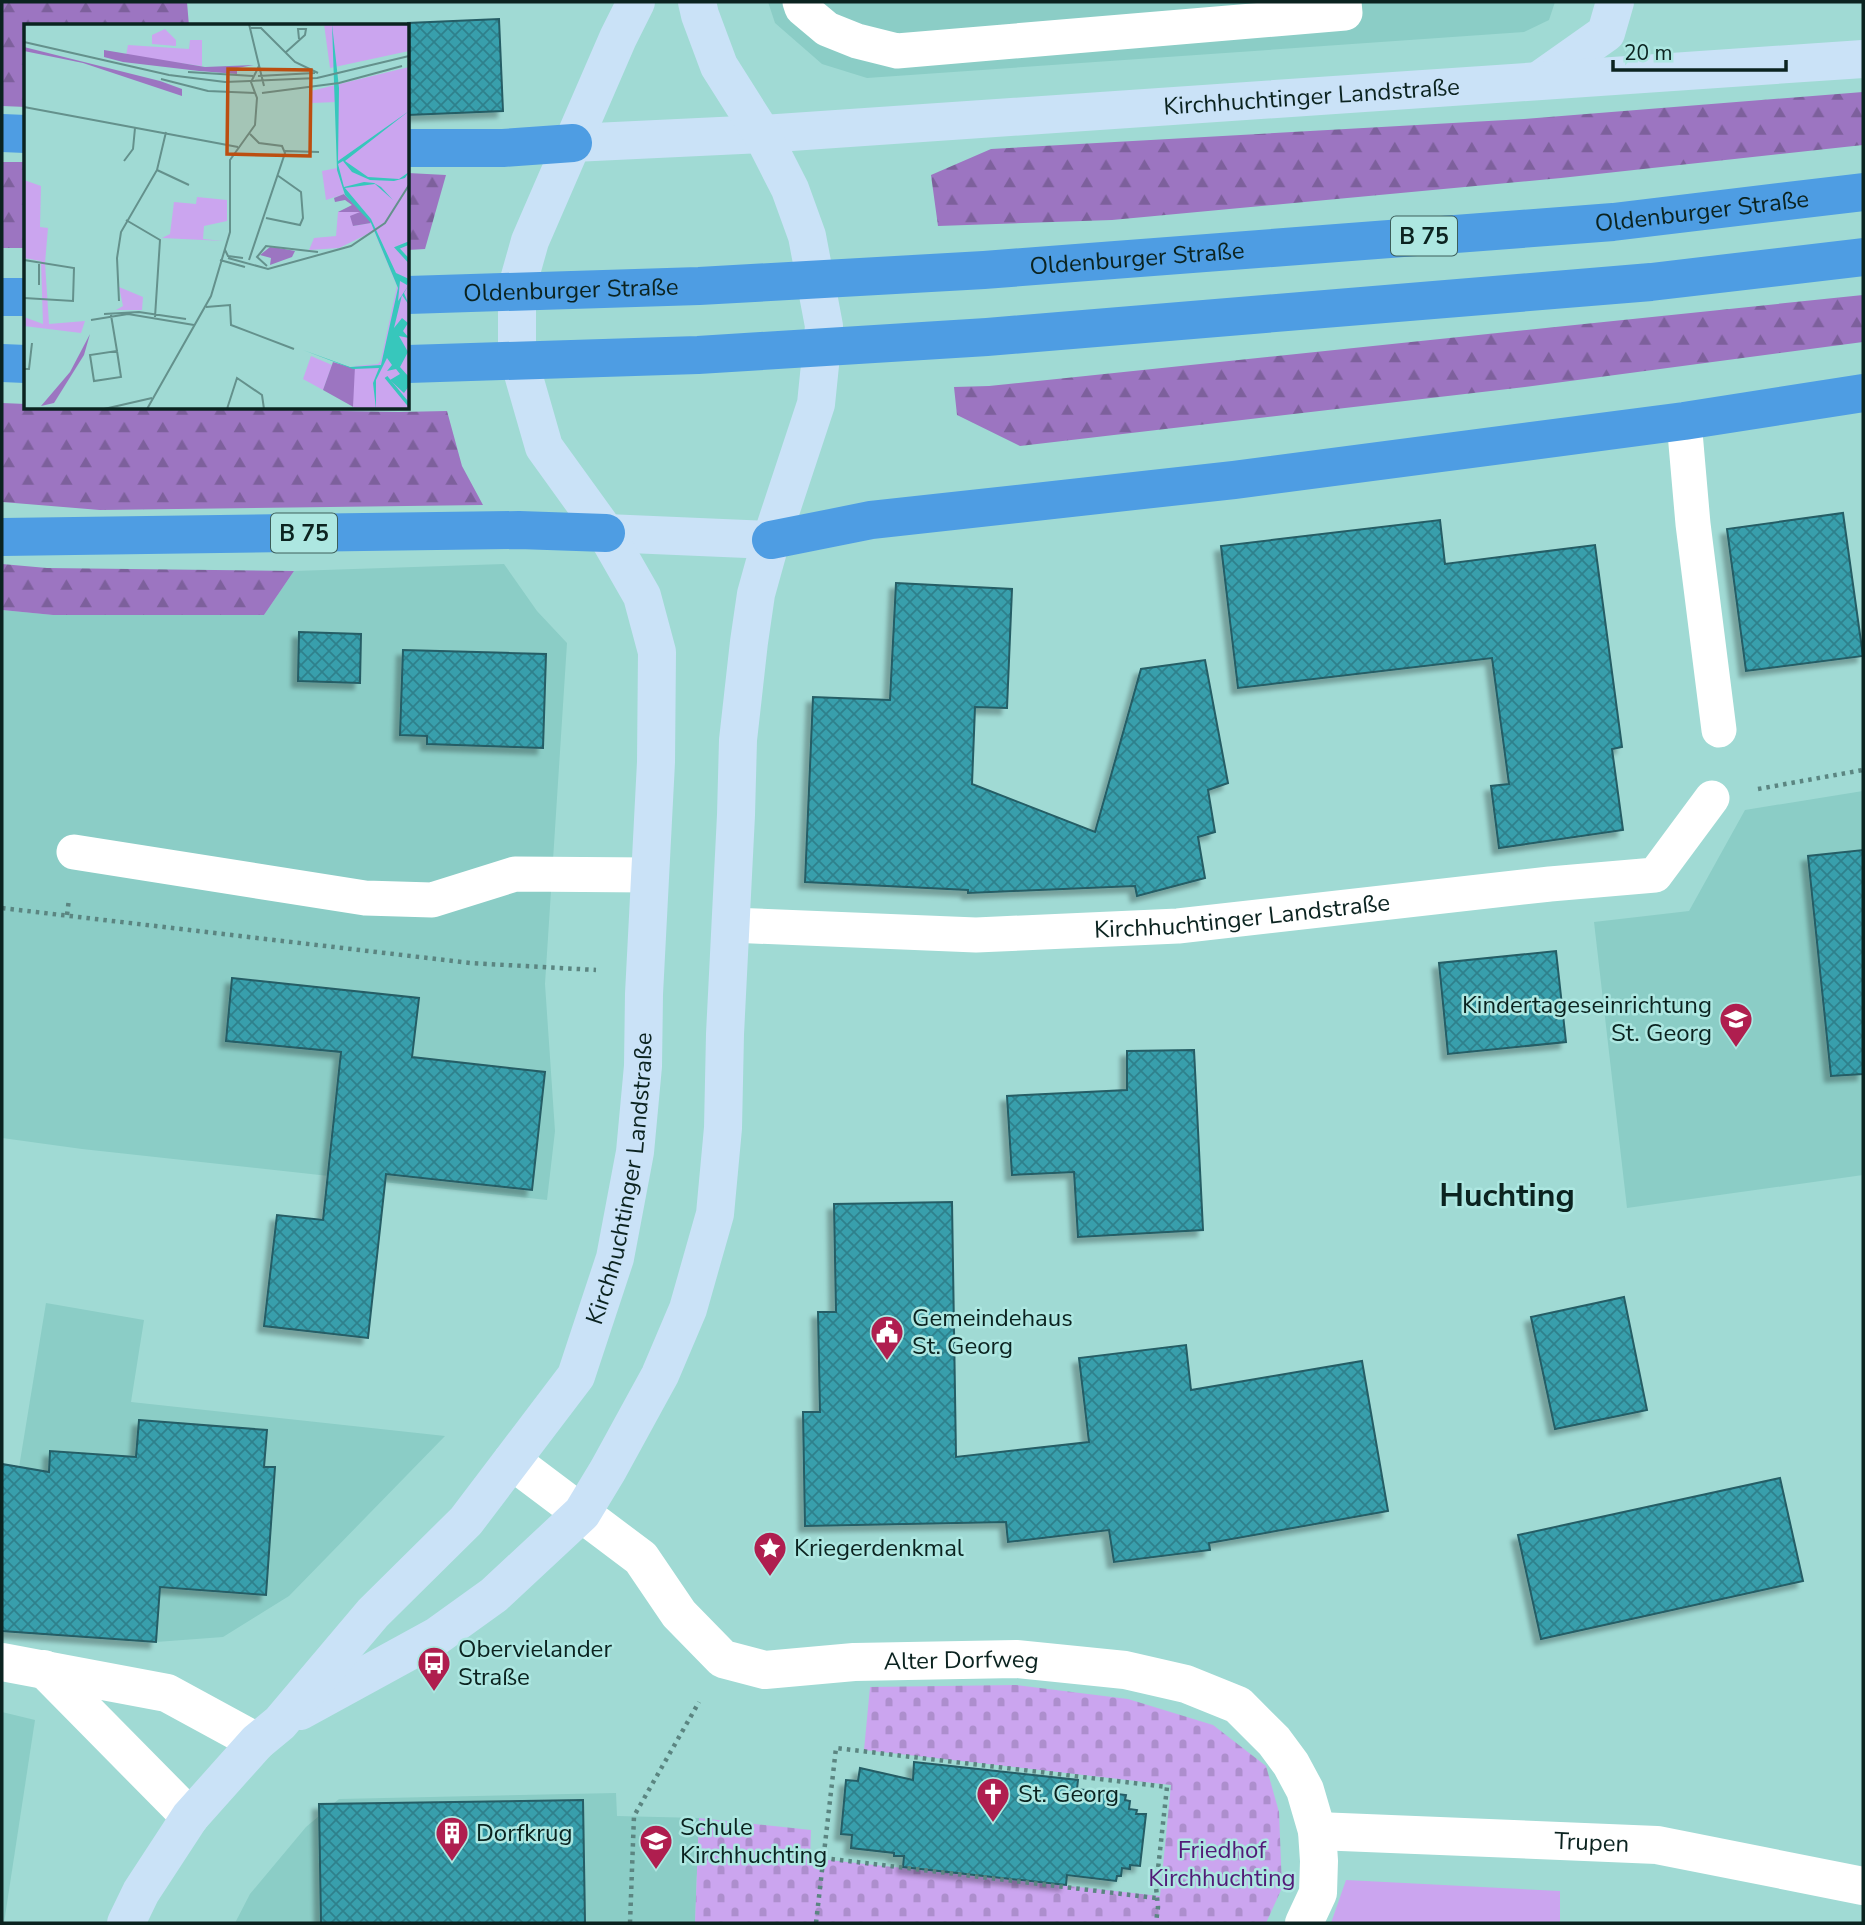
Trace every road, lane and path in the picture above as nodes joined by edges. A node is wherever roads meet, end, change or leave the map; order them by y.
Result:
1 (636, 2) edge
2 (697, 2) edge
3 (800, 2) edge
4 (1344, 2) edge
5 (1615, 2) edge
6 (1863, 59) edge
7 (1538, 81) junction
8 (2, 133) edge
9 (24, 134) edge
10 (762, 134) junction
11 (573, 142) junction
12 (410, 148) edge
13 (1863, 192) edge
14 (1863, 257) edge
15 (410, 295) edge
16 (2, 297) edge
17 (24, 297) edge
18 (2, 363) edge
19 (24, 364) edge
20 (410, 364) edge
21 (1863, 393) edge
22 (1684, 421) junction
23 (606, 533) junction
24 (2, 537) edge
25 (771, 540) junction
26 (1719, 730) dead end
27 (1863, 770) edge
28 (1713, 798) joint
29 (74, 852) dead end
30 (651, 875) junction
31 (2, 908) edge
32 (730, 925) junction
33 (645, 974) junction
34 (512, 1461) junction
35 (582, 1513) junction
36 (723, 1659) junction
37 (2, 1662) edge
38 (44, 1669) junction
39 (268, 1732) junction
40 (190, 1816) junction
41 (1317, 1830) junction
42 (823, 1858) junction
43 (1863, 1886) edge
44 (1157, 1898) junction
45 (126, 1923) edge
46 (630, 1923) edge
47 (816, 1923) edge
48 (1156, 1923) edge
49 (1304, 1923) edge

1 - 11 main road, Kirchhuchtinger Landstraße
2 - 10 main road, Kirchhuchtinger Landstraße
3 - 4 lane
5 - 7 main road
6 - 7 main road, Kirchhuchtinger Landstraße
7 - 10 main road, Kirchhuchtinger Landstraße
8 - 9 highway
10 - 11 main road, Kirchhuchtinger Landstraße
10 - 25 main road, Kirchhuchtinger Landstraße
11 - 12 highway
11 - 23 main road, Kirchhuchtinger Landstraße
13 - 15 highway, Oldenburger Straße / B 75
14 - 20 highway
16 - 17 highway
18 - 19 highway
21 - 22 highway
22 - 25 highway
22 - 26 lane
23 - 24 highway, B 75
23 - 25 main road
23 - 30 main road, Kirchhuchtinger Landstraße
25 - 32 main road, Kirchhuchtinger Landstraße
27 - 28 path
28 - 32 lane, Kirchhuchtinger Landstraße
29 - 30 lane
30 - 33 main road, Kirchhuchtinger Landstraße
31 - 33 path
32 - 35 main road, Kirchhuchtinger Landstraße
33 - 34 main road, Kirchhuchtinger Landstraße
34 - 35 street
34 - 39 main road, Kirchhuchtinger Landstraße
35 - 36 street
35 - 39 main road, Kirchhuchtinger Landstraße
36 - 41 street, Alter Dorfweg
36 - 46 path
37 - 38 street
38 - 39 street
38 - 40 street
39 - 40 main road, Kirchhuchtinger Landstraße
40 - 45 main road, Kirchhuchtinger Landstraße
41 - 43 street, Trupen
41 - 49 street, Alter Dorfweg
42 - 44 path
42 - 44 path
42 - 47 path
44 - 48 path

